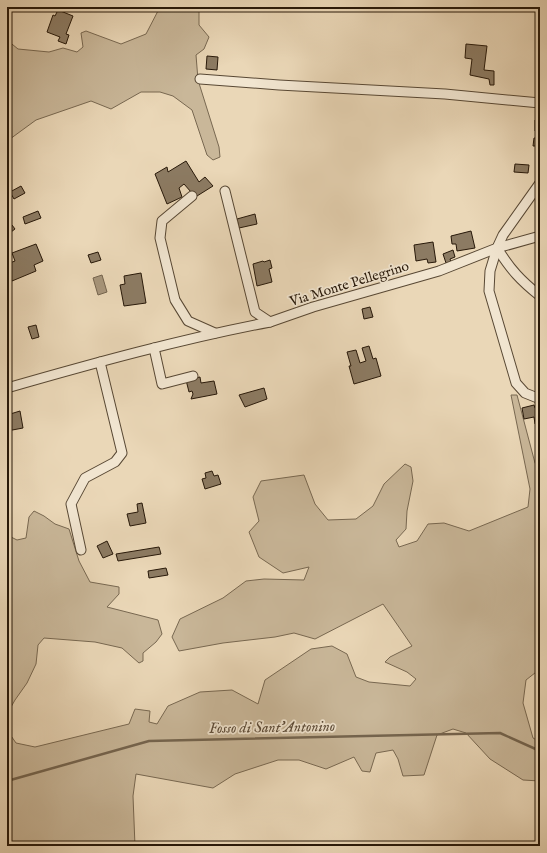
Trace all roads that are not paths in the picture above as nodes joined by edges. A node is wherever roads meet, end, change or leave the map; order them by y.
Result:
1 (200, 79) dead end
2 (540, 102) edge
3 (540, 183) edge
4 (225, 191) dead end
5 (192, 196) dead end
6 (540, 236) edge
7 (497, 248) junction
8 (540, 296) edge
9 (270, 322) junction
10 (215, 333) junction
11 (154, 348) junction
12 (100, 362) junction
13 (193, 376) dead end
14 (7, 388) edge
15 (540, 399) edge
16 (81, 550) dead end

1 - 2 street
3 - 7 street
4 - 9 street
5 - 10 street
6 - 7 street, Via Monte Pellegrino
7 - 8 street
7 - 9 street, Via Monte Pellegrino
7 - 15 street
9 - 10 street, Via Monte Pellegrino
10 - 11 street, Via Monte Pellegrino
11 - 12 street, Via Monte Pellegrino
11 - 13 street
12 - 14 street, Via Monte Pellegrino
12 - 16 street

